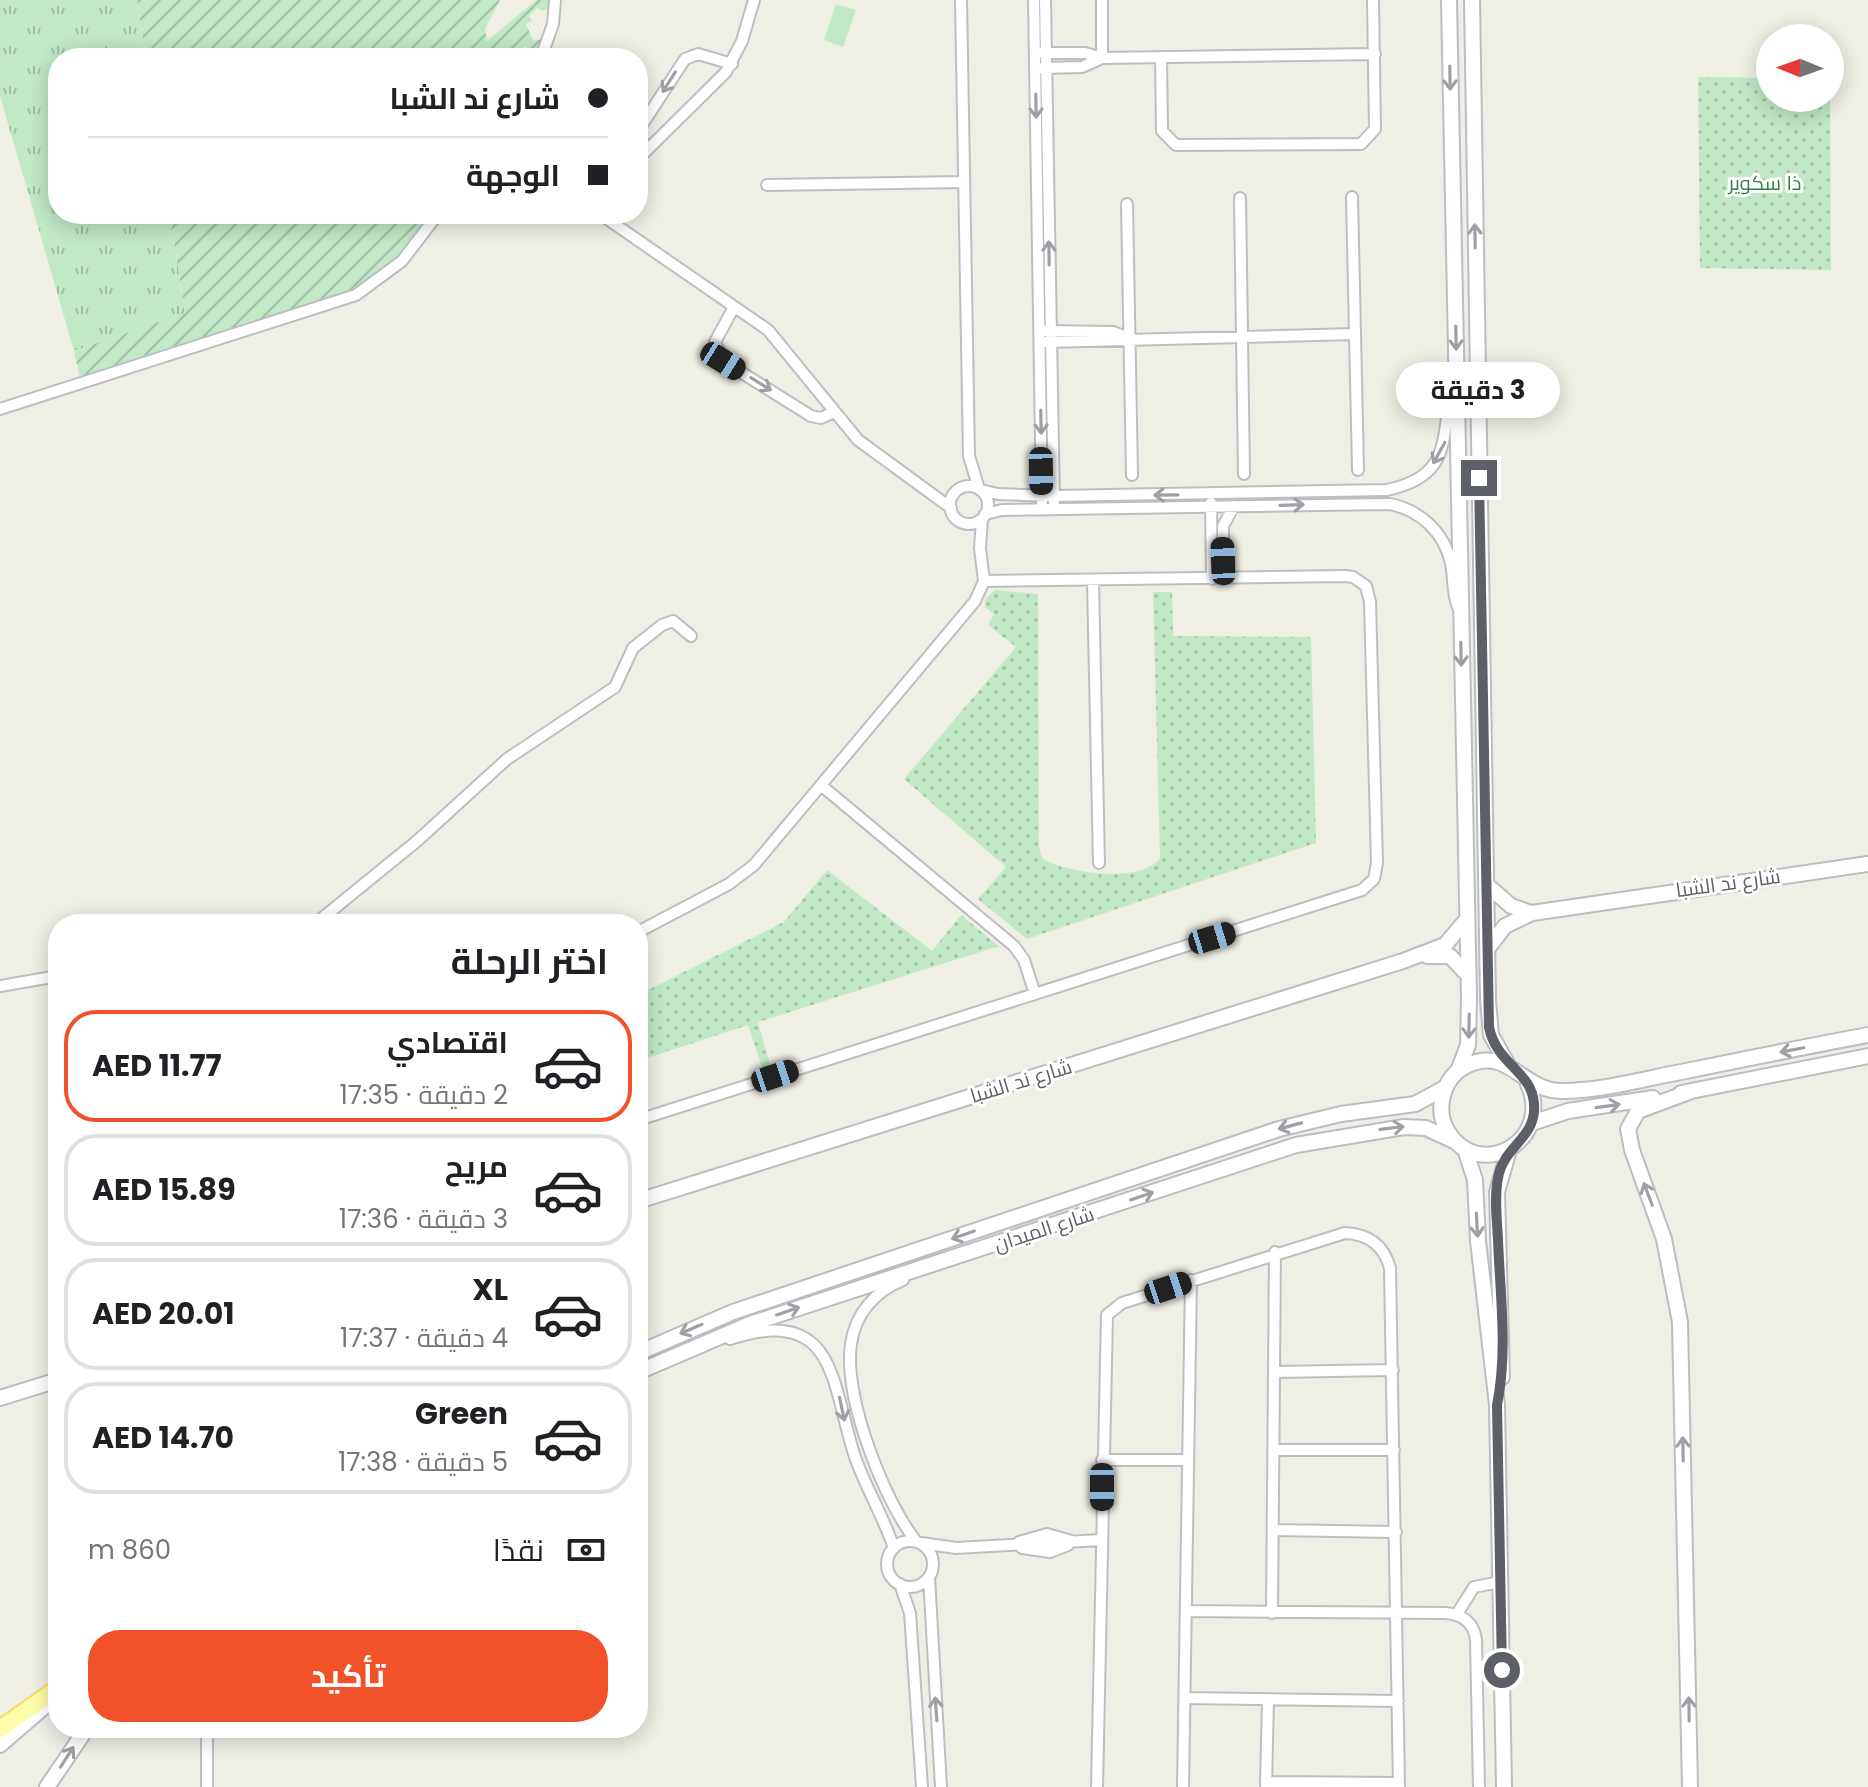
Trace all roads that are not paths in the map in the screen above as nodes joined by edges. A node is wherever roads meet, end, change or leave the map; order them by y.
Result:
1 (555, 0) edge
2 (754, 0) edge
3 (961, 0) edge
4 (1034, 0) edge
5 (1045, 0) edge
6 (1102, 0) edge
7 (1373, 0) edge
8 (1449, 0) edge
9 (1472, 0) edge
10 (545, 48) edge
11 (1040, 54) junction
12 (1375, 54) junction
13 (1161, 57) junction
14 (1102, 58) junction
15 (732, 64) junction
16 (1041, 68) junction
17 (648, 116) edge
18 (648, 149) edge
19 (964, 182) junction
20 (767, 185) dead end
21 (1352, 197) dead end
22 (1240, 198) dead end
23 (1127, 204) dead end
24 (430, 224) edge
25 (614, 224) edge
26 (734, 307) junction
27 (1355, 334) junction
28 (1242, 336) junction
29 (1045, 337) junction
30 (1129, 338) junction
31 (1457, 378) junction
32 (0, 409) edge
33 (834, 412) junction
34 (969, 456) junction
35 (1358, 470) dead end
36 (1244, 474) dead end
37 (1132, 475) dead end
38 (925, 487) junction
39 (960, 488) junction
40 (980, 489) junction
41 (1270, 494) junction
42 (1042, 496) junction
43 (1054, 496) junction
44 (1211, 506) junction
45 (1234, 506) junction
46 (951, 508) junction
47 (1042, 509) junction
48 (1054, 509) junction
49 (984, 516) junction
50 (960, 521) junction
51 (980, 548) junction
52 (1218, 579) junction
53 (984, 581) junction
54 (1093, 582) junction
55 (1460, 613) junction
56 (691, 636) dead end
57 (822, 786) junction
58 (1099, 863) dead end
59 (1868, 864) edge
60 (1487, 885) junction
61 (1532, 913) junction
62 (327, 914) edge
63 (1467, 919) junction
64 (648, 926) edge
65 (1488, 948) junction
66 (1403, 961) junction
67 (1468, 975) junction
68 (48, 978) edge
69 (0, 986) edge
70 (1035, 994) junction
71 (1868, 1035) edge
72 (1868, 1056) edge
73 (1508, 1065) junction
74 (1458, 1071) junction
75 (1528, 1084) junction
76 (1445, 1088) junction
77 (1689, 1092) junction
78 (648, 1117) edge
79 (1532, 1123) junction
80 (1460, 1145) junction
81 (1509, 1150) junction
82 (648, 1198) edge
83 (1275, 1252) junction
84 (929, 1264) junction
85 (1191, 1280) junction
86 (700, 1345) junction
87 (648, 1349) edge
88 (648, 1368) edge
89 (1393, 1370) junction
90 (1274, 1372) junction
91 (48, 1383) edge
92 (0, 1398) edge
93 (1497, 1405) junction
94 (1273, 1450) junction
95 (1394, 1450) junction
96 (1102, 1460) junction
97 (1188, 1460) junction
98 (1273, 1530) junction
99 (1396, 1532) junction
100 (1101, 1540) junction
101 (918, 1542) junction
102 (894, 1548) junction
103 (956, 1548) junction
104 (931, 1572) junction
105 (1500, 1582) junction
106 (900, 1584) junction
107 (1186, 1611) junction
108 (1272, 1613) junction
109 (1457, 1614) junction
110 (1397, 1615) junction
111 (48, 1695) edge
112 (1185, 1698) junction
113 (1268, 1699) junction
114 (1398, 1701) junction
115 (48, 1704) edge
116 (43, 1709) junction
117 (0, 1729) edge
118 (80, 1738) edge
119 (207, 1738) edge
120 (0, 1745) edge
121 (0, 1755) edge
122 (1266, 1784) edge
123 (1399, 1785) edge
124 (47, 1787) edge
125 (207, 1787) edge
126 (922, 1787) edge
127 (941, 1787) edge
128 (1097, 1787) edge
129 (1183, 1787) edge
130 (1479, 1787) edge
131 (1504, 1787) edge
132 (1690, 1787) edge

1 - 10 street
2 - 15 street
3 - 19 street
4 - 11 street
5 - 11 street
6 - 14 street
7 - 12 street
8 -> 31 street
60 -> 9 street
11 - 14 street
11 - 16 street
12 - 13 street
12 - 13 street
13 - 14 street
14 - 16 street
15 -> 17 street
15 - 18 street
16 - 29 street
19 - 20 street
19 - 34 street
21 - 27 street
22 - 28 street
23 - 30 street
24 - 32 street
25 - 26 street
26 - 33 street
26 -> 33 street
27 - 28 street
27 - 35 street
28 - 30 street
28 - 36 street
29 - 30 street
29 -> 42 street
29 - 43 street
30 - 37 street
31 -> 41 street
31 - 55 street
33 - 38 street
34 - 39 street
34 - 40 street
38 - 39 street
38 - 46 street
39 - 40 street
39 - 46 street
40 - 42 street
40 - 49 street
41 -> 43 street
41 - 44 street
42 - 43 street
42 - 47 street
43 - 48 street
44 - 45 street
44 - 48 street
44 - 52 street
45 - 52 street
45 -> 55 street
46 - 50 street
47 - 48 street
47 - 49 street
49 - 50 street
49 - 51 street
50 - 51 street
51 - 53 street
52 - 54 street
52 - 70 street
53 - 54 street
53 - 57 street
54 - 58 street
55 -> 63 street
56 - 62 street
57 - 64 street
57 - 70 street
59 - 61 street, شارع ند الشبا
60 - 61 street
60 - 65 street
61 - 65 street
63 - 66 street, شارع ند الشبا
63 - 67 street
65 - 73 street
66 - 67 street, شارع ند الشبا
66 - 82 street, شارع ند الشبا
67 -> 74 street
68 - 69 street
70 - 78 street
71 -> 75 street
72 - 77 street
73 - 74 street
73 - 75 street
74 - 76 street
75 - 79 street
76 - 80 street
76 -> 87 street, شارع الميدان
79 -> 77 street
132 -> 77 street
79 - 81 street
80 - 81 street
84 -> 80 street, شارع الميدان
80 -> 93 street
81 - 93 street
83 - 85 street
83 - 89 street
83 - 90 street
86 -> 84 street, شارع الميدان
84 - 101 street
85 - 96 street
85 - 97 street
86 - 88 street, شارع الميدان
86 -> 102 street
89 - 90 street
89 - 95 street
90 - 94 street
91 - 92 street
93 - 105 street
94 - 95 street
94 - 98 street
95 - 99 street
96 - 97 street
96 - 100 street
97 - 107 street
98 - 99 street
98 - 108 street
99 - 110 street
100 - 103 street
100 - 128 street
101 - 102 street
101 - 103 street
101 - 104 street
102 - 106 street
103 - 104 street
104 - 106 street
127 -> 104 street
105 - 109 street
105 - 131 street
106 - 126 street
107 - 108 street
107 - 112 street
108 - 110 street
109 - 110 street
109 - 130 street
110 - 114 street
111 - 117 main road
112 - 113 street
112 - 129 street
113 - 114 street
113 - 122 street
114 - 123 street
115 - 116 street
116 - 120 street
116 - 121 street
124 -> 118 street
119 - 125 street
122 - 123 street

